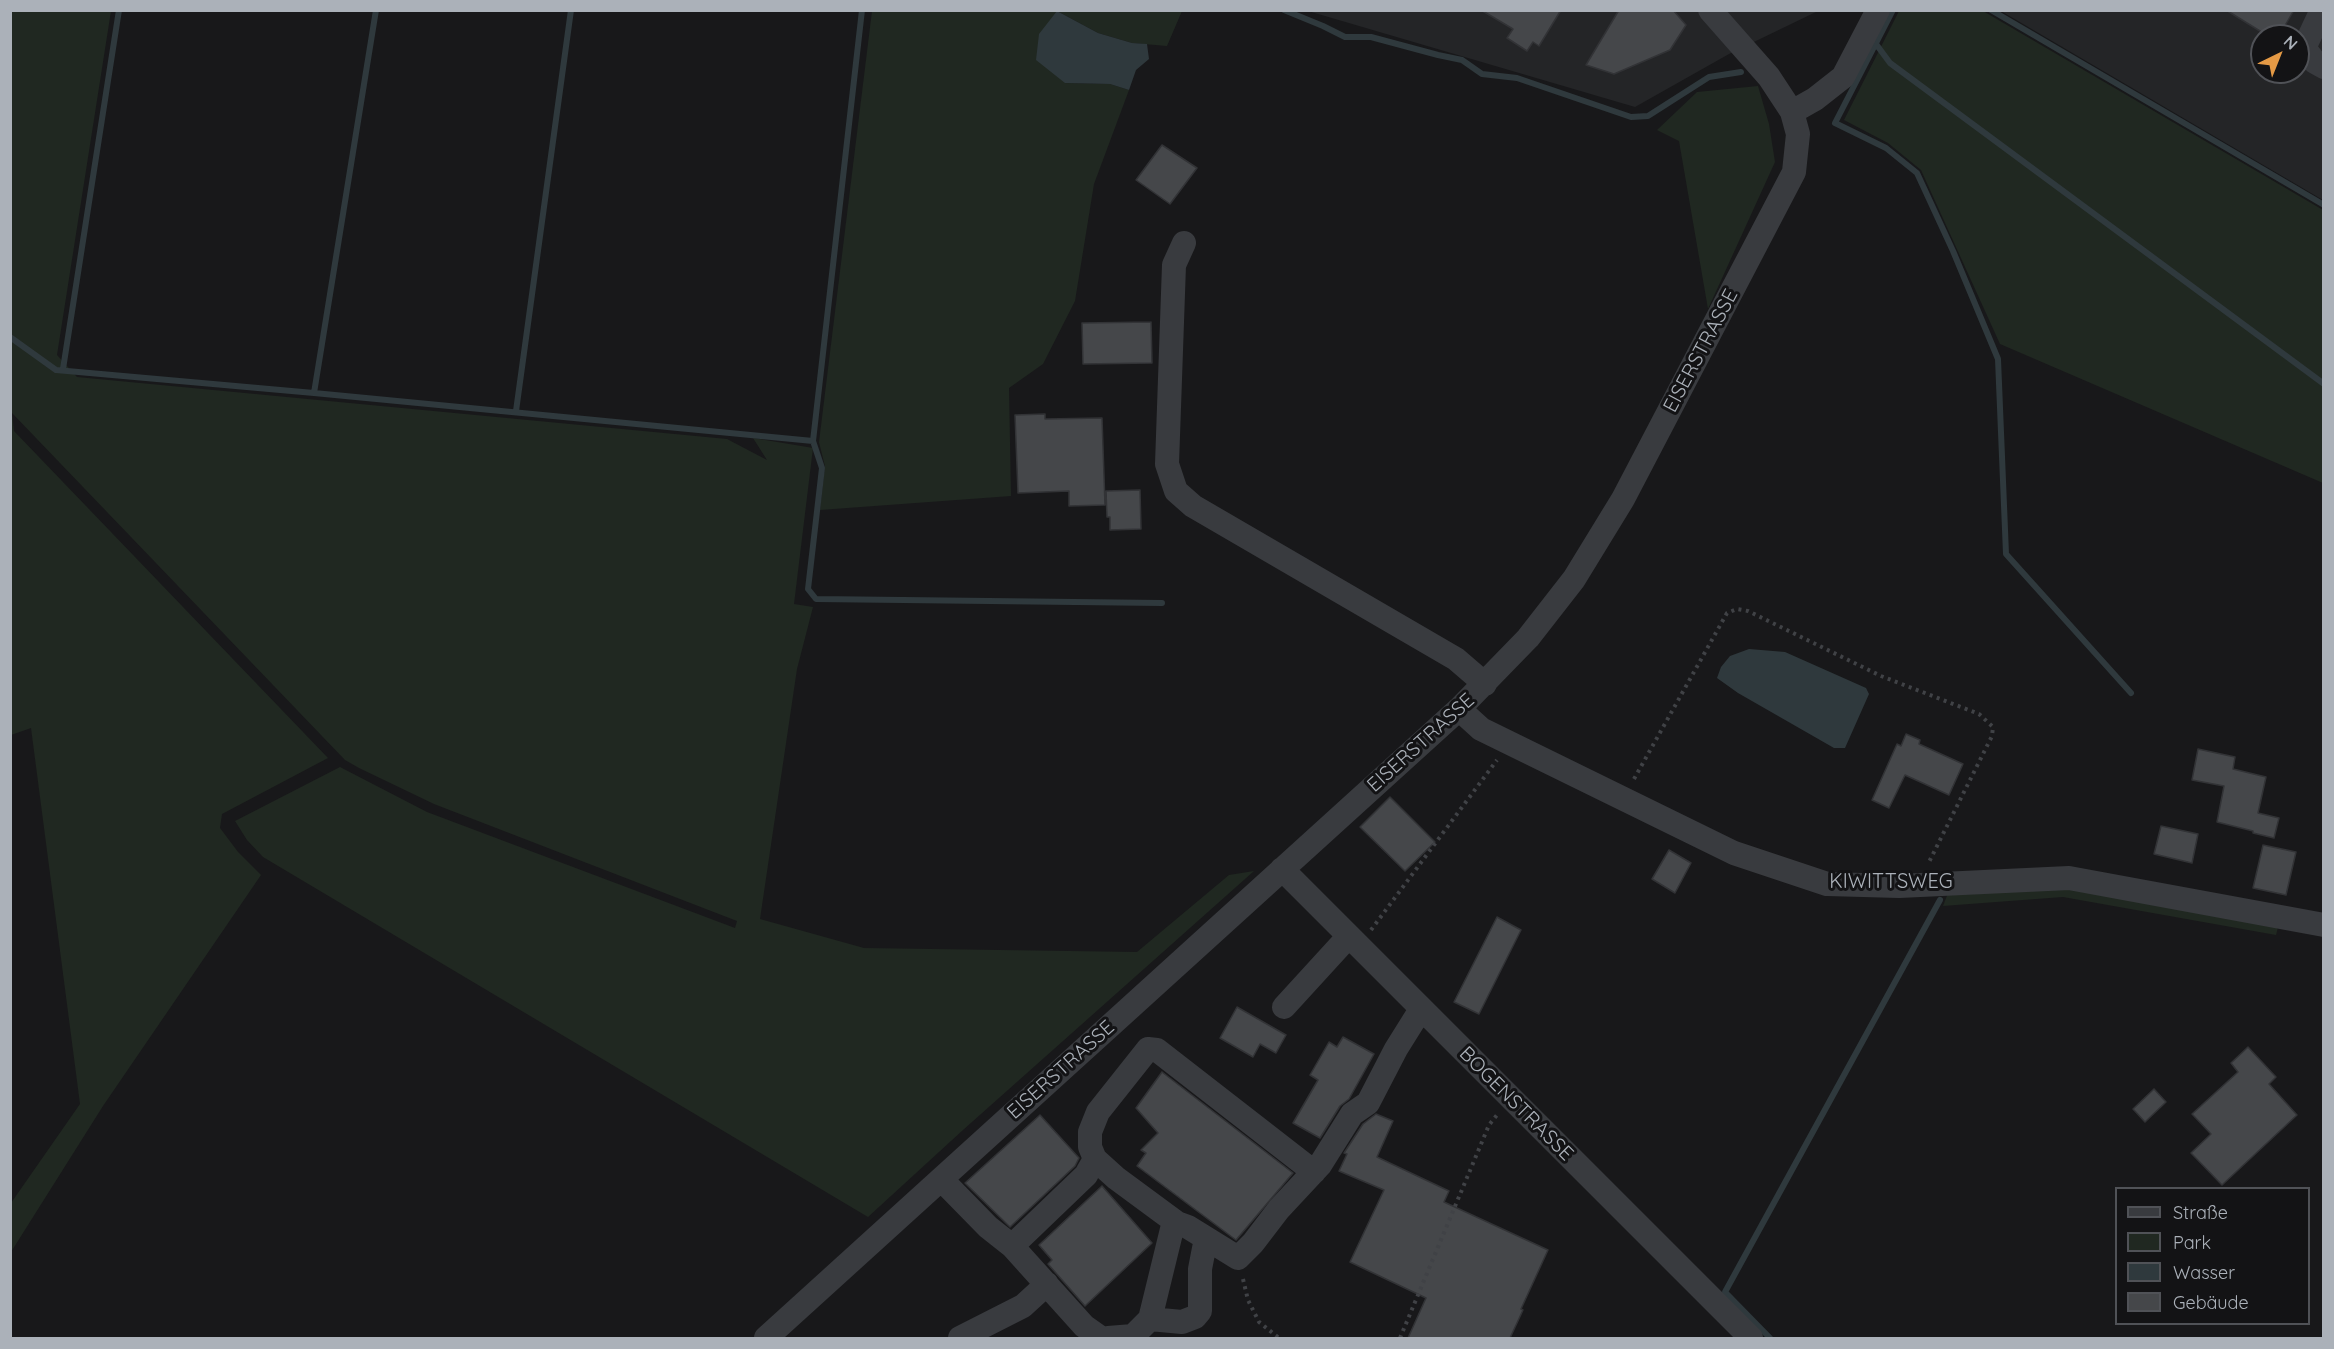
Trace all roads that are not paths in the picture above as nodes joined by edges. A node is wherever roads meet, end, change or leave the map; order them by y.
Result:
1 (1710, 10) edge
2 (1878, 10) edge
3 (2322, 10) edge
4 (2324, 67) edge
5 (1792, 112) junction
6 (1184, 243) dead end
7 (1485, 684) junction
8 (1460, 709) junction
9 (1282, 869) junction
10 (2324, 926) edge
11 (1354, 942) junction
12 (1284, 1007) dead end
13 (1421, 1009) junction
14 (1095, 1159) junction
15 (1314, 1172) junction
16 (941, 1179) junction
17 (1177, 1223) junction
18 (1206, 1238) junction
19 (1012, 1246) junction
20 (1047, 1284) junction
21 (1150, 1319) junction
22 (766, 1338) edge
23 (960, 1338) edge
24 (1101, 1338) edge
25 (1108, 1338) edge
26 (1751, 1338) edge

1 - 5 street
2 - 5 street
3 - 4 street
5 - 7 street, EISERSTRASSE
6 - 7 street
7 - 8 street, EISERSTRASSE
8 - 9 street, EISERSTRASSE
8 - 10 street, KIWITTSWEG
9 - 11 street, BOGENSTRASSE
9 - 16 street, EISERSTRASSE
11 - 12 street
11 - 13 street, BOGENSTRASSE
13 - 15 street
13 - 26 street, BOGENSTRASSE
14 - 15 street
14 - 17 street
14 - 19 street
15 - 18 street
16 - 19 street
16 - 22 street, EISERSTRASSE
17 - 18 street
17 - 21 street
18 - 21 street
19 - 20 street
20 - 23 street
20 - 24 street
21 - 25 street

